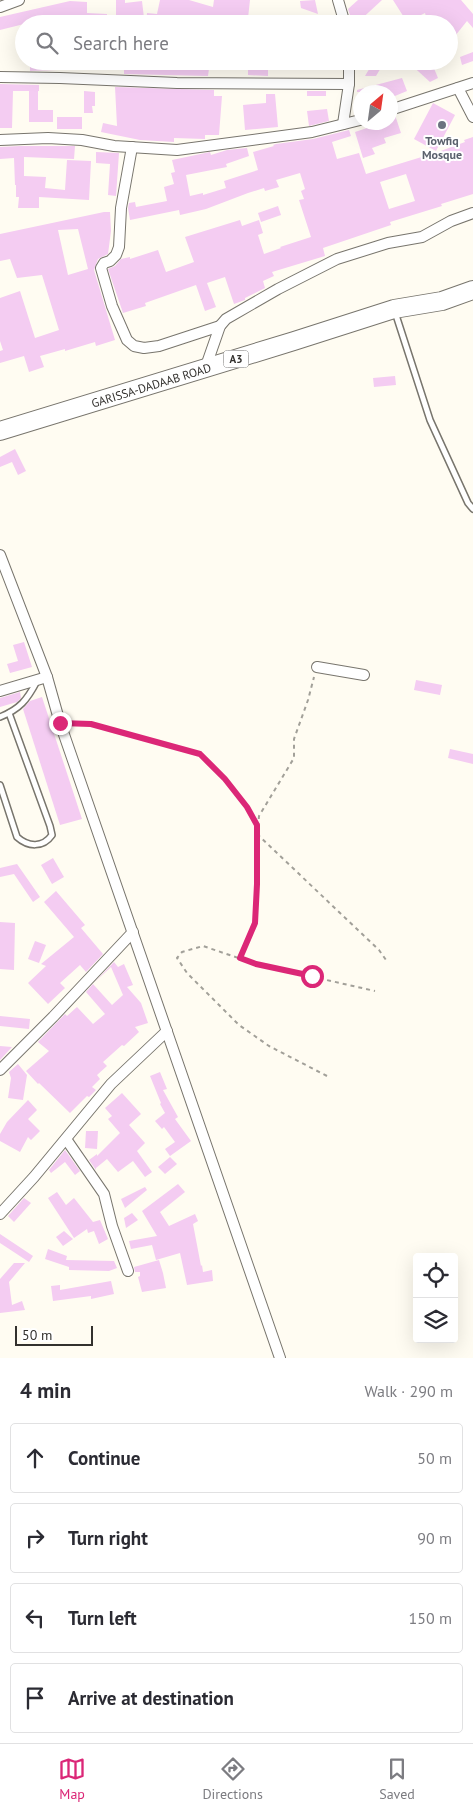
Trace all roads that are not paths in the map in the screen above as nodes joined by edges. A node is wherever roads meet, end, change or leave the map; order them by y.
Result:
1 (19, 0) edge
2 (338, 0) edge
3 (0, 7) edge
4 (342, 15) edge
5 (349, 70) edge
6 (0, 77) edge
7 (473, 83) edge
8 (349, 84) junction
9 (458, 88) junction
10 (398, 107) edge
11 (473, 117) edge
12 (353, 122) edge
13 (343, 124) junction
14 (0, 140) edge
15 (132, 147) junction
16 (473, 213) edge
17 (473, 290) edge
18 (394, 309) junction
19 (220, 326) junction
20 (205, 369) junction
21 (0, 431) edge
22 (473, 509) edge
23 (0, 555) edge
24 (317, 667) road end
25 (364, 675) dead end
26 (42, 679) junction
27 (0, 691) edge
28 (9, 713) junction
29 (0, 717) edge
30 (0, 785) edge
31 (133, 932) junction
32 (168, 1031) junction
33 (0, 1070) edge
34 (66, 1139) junction
35 (0, 1214) edge
36 (128, 1271) dead end
37 (280, 1358) edge

1 - 3 street
2 - 4 street
5 - 8 street
6 - 8 street
7 - 9 street
8 - 13 street
9 - 10 street
9 - 11 street
12 - 13 street
13 - 15 street
14 - 15 street
15 - 19 street
16 - 19 street
17 - 18 highway, GARISSA-DADAAB ROAD / A3
18 - 20 highway, GARISSA-DADAAB ROAD / A3
18 - 22 lane
19 - 20 street
20 - 21 highway, GARISSA-DADAAB ROAD / A3
23 - 26 street
24 - 25 street
26 - 27 street
26 - 28 lane
26 - 31 street
28 - 29 lane
28 - 30 lane
31 - 32 street
31 - 33 street
32 - 34 street
32 - 37 street
34 - 35 street
34 - 36 street

